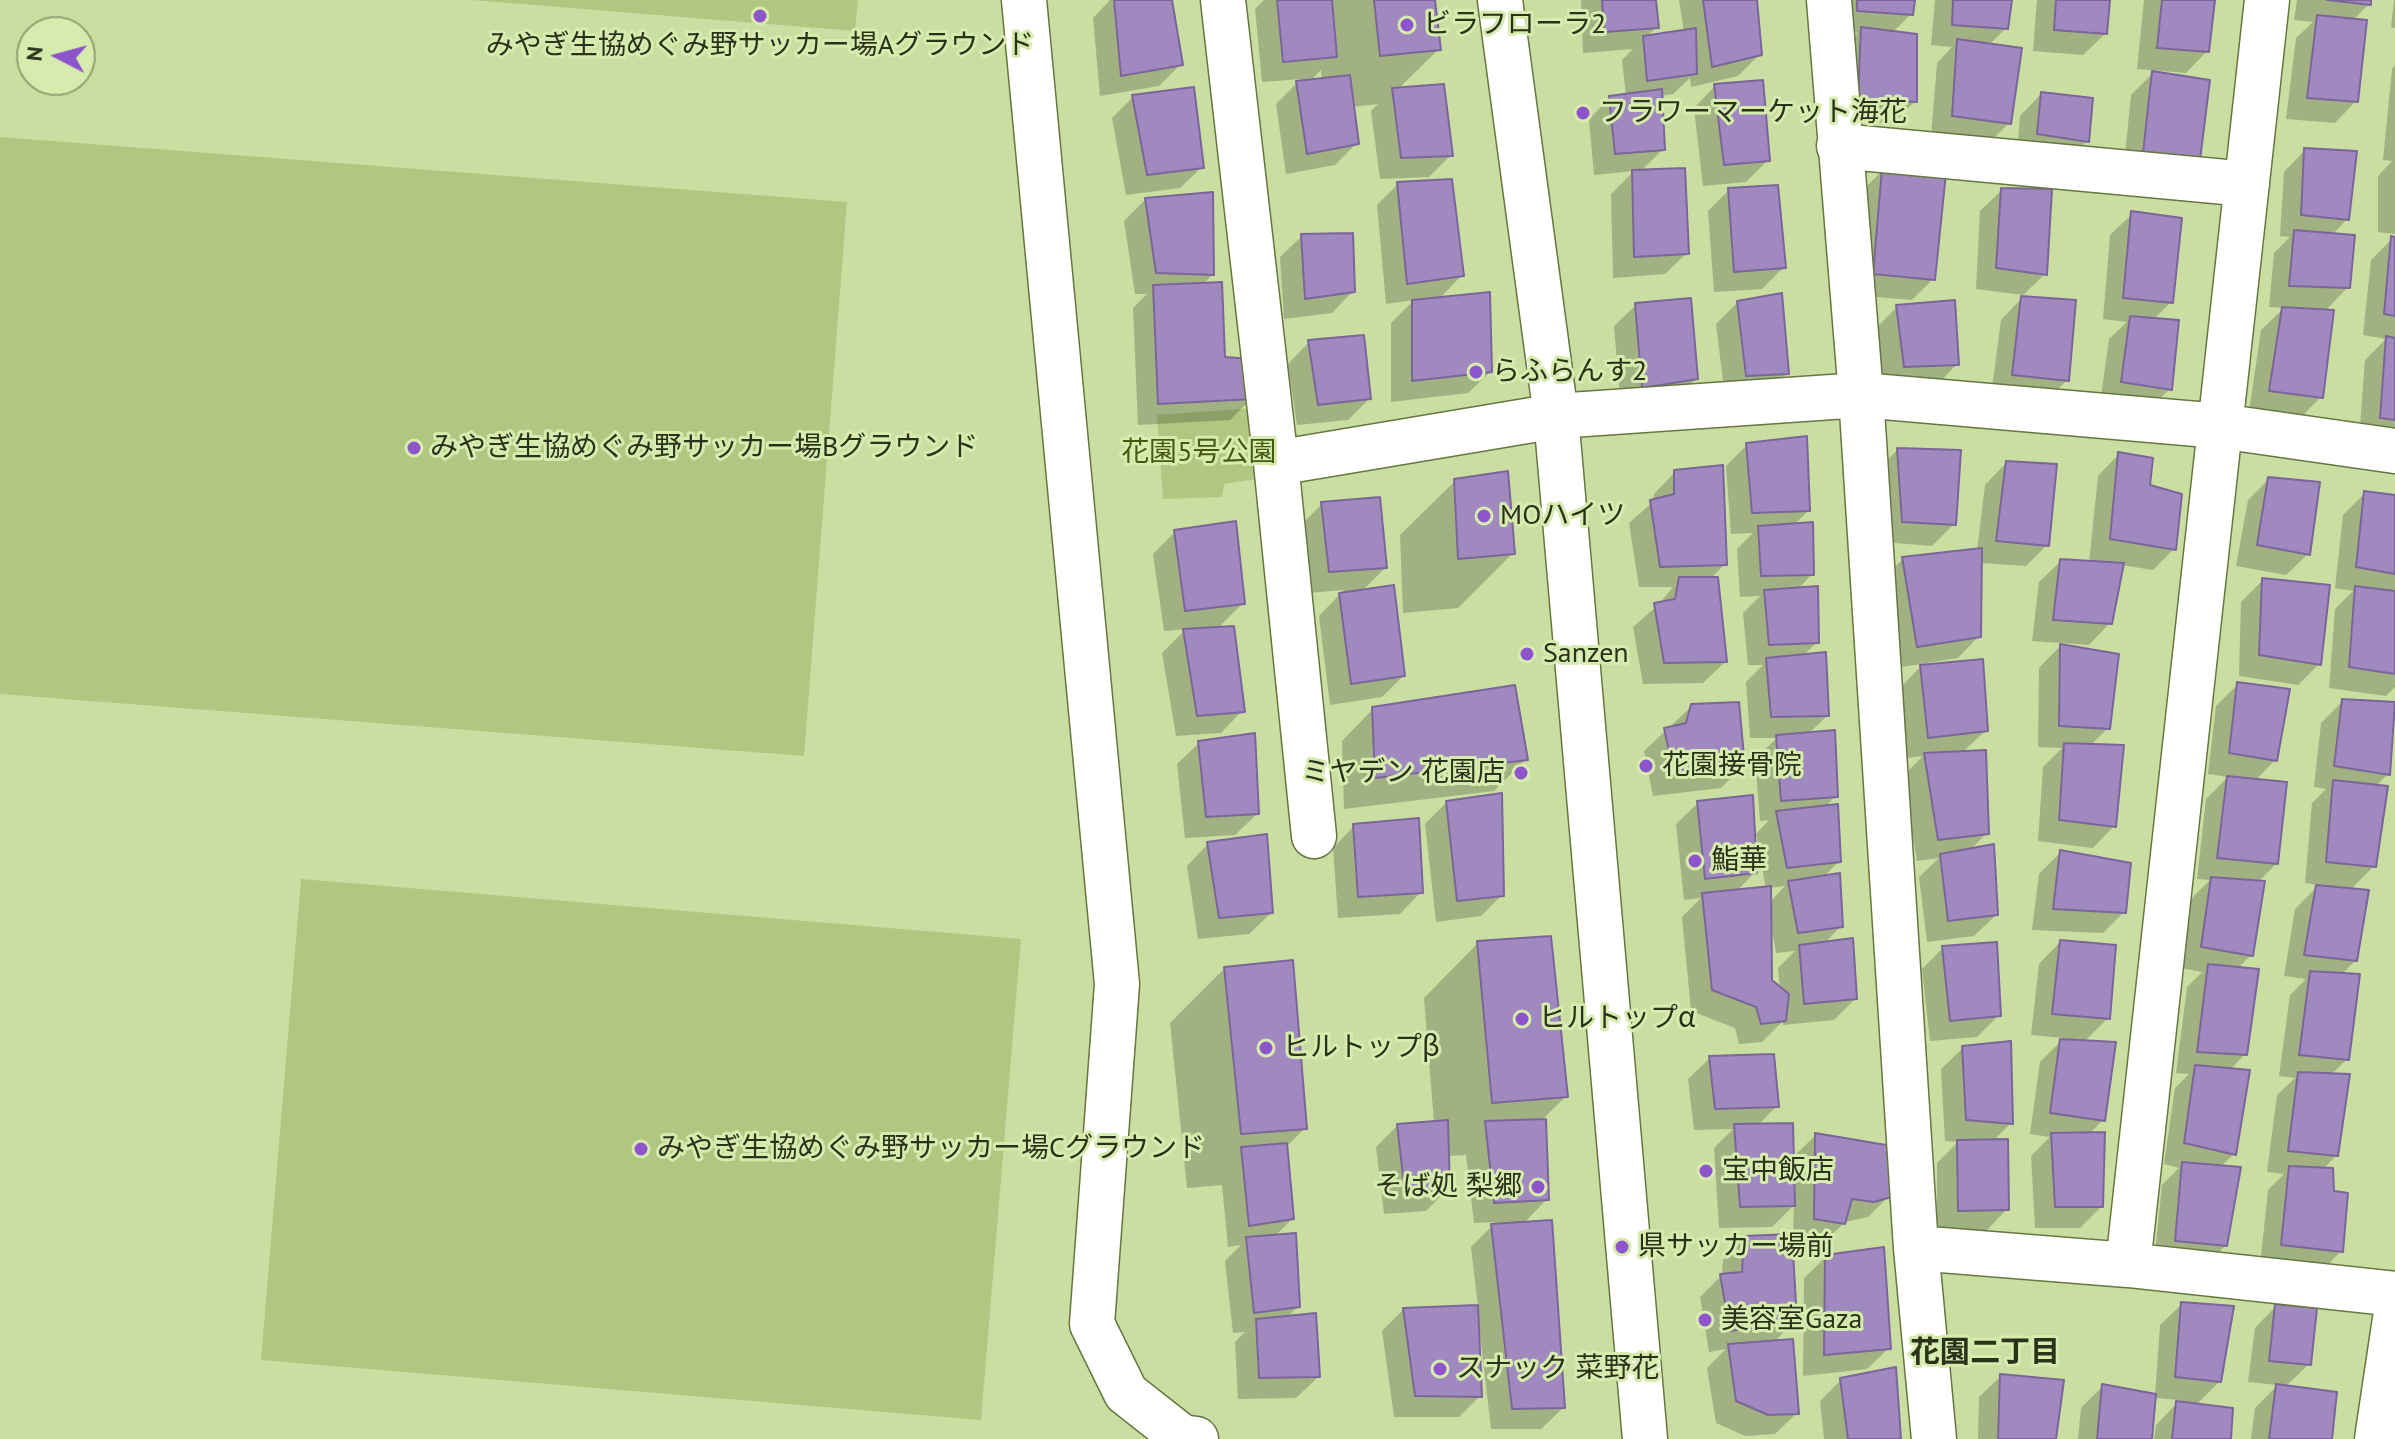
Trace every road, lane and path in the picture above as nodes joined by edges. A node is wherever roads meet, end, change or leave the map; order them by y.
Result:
1 (1024, 0) edge
2 (1223, 0) edge
3 (1500, 0) edge
4 (1829, 0) edge
5 (2267, 0) edge
6 (1839, 146) junction
7 (2247, 184) junction
8 (1861, 395) junction
9 (1556, 416) junction
10 (2220, 426) junction
11 (2395, 451) edge
12 (1276, 463) junction
13 (1314, 836) dead end
14 (1916, 1248) junction
15 (2128, 1265) junction
16 (2395, 1294) edge
17 (2395, 1319) edge
18 (1196, 1439) edge
19 (1645, 1439) edge
20 (1934, 1439) edge
21 (2377, 1439) edge

1 - 18 street
2 - 12 street
3 - 9 street
4 - 6 street
5 - 7 street
6 - 7 street
6 - 8 street
7 - 10 street
8 - 9 street
8 - 10 street
8 - 14 street
9 - 12 street
9 - 19 street
10 - 11 street
10 - 15 street
12 - 13 street
14 - 15 street
14 - 20 street
15 - 16 street
17 - 21 street

